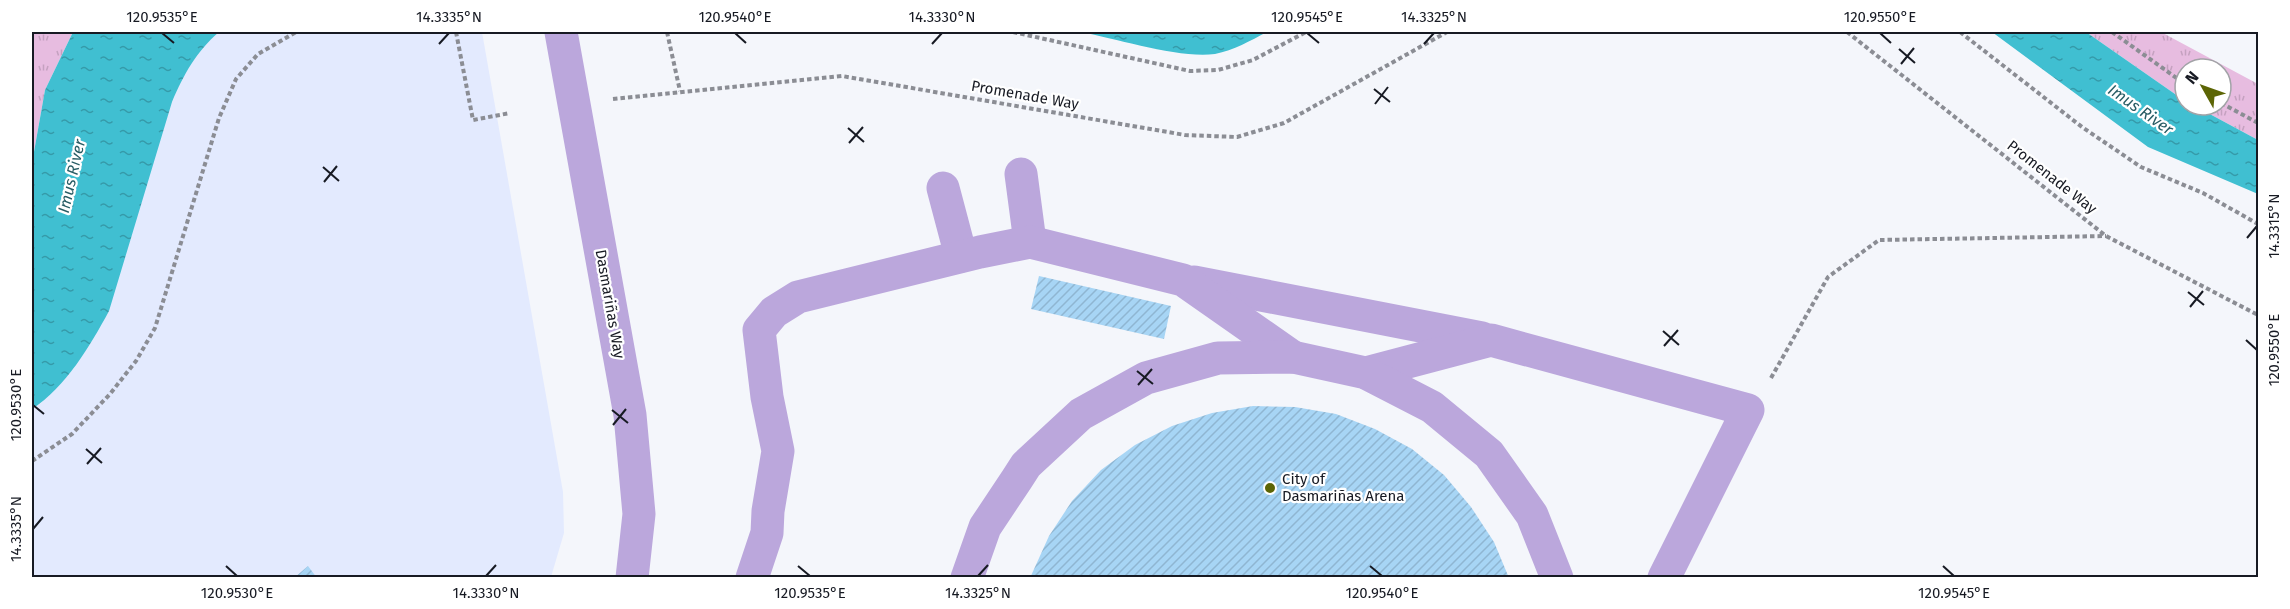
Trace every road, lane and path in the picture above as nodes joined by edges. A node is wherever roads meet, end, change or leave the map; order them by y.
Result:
1 (296, 32) edge
2 (456, 32) edge
3 (561, 32) edge
4 (667, 32) edge
5 (1013, 32) edge
6 (1306, 32) edge
7 (1447, 32) edge
8 (1847, 32) edge
9 (1960, 32) edge
10 (2112, 32) edge
11 (2173, 75) edge
12 (680, 91) junction
13 (574, 105) junction
14 (2233, 109) edge
15 (510, 113) dead end
16 (2259, 123) edge
17 (1021, 174) dead end
18 (943, 189) dead end
19 (2259, 224) edge
20 (2106, 236) junction
21 (1030, 242) junction
22 (961, 256) junction
23 (1183, 280) junction
24 (2259, 315) edge
25 (1491, 340) junction
26 (1293, 357) junction
27 (1366, 373) junction
28 (1748, 410) junction
29 (32, 461) edge
30 (632, 578) edge
31 (752, 578) edge
32 (967, 578) edge
33 (1557, 578) edge
34 (1664, 578) edge

1 - 29 path
2 - 15 path
3 - 13 street, Dasmariñas Way
4 - 12 path
5 - 6 path
7 - 12 path, Promenade Way
8 - 20 path, Promenade Way
9 - 19 path
10 - 11 path
12 - 13 path, Promenade Way
13 - 30 street, Dasmariñas Way
14 - 16 path
17 - 21 street
18 - 22 street
20 - 24 path, Promenade Way
20 - 28 path
21 - 22 street
21 - 23 street
22 - 31 street
23 - 25 street
23 - 26 street
25 - 27 street
25 - 28 street
26 - 27 street
26 - 32 street
27 - 33 street
28 - 34 street

